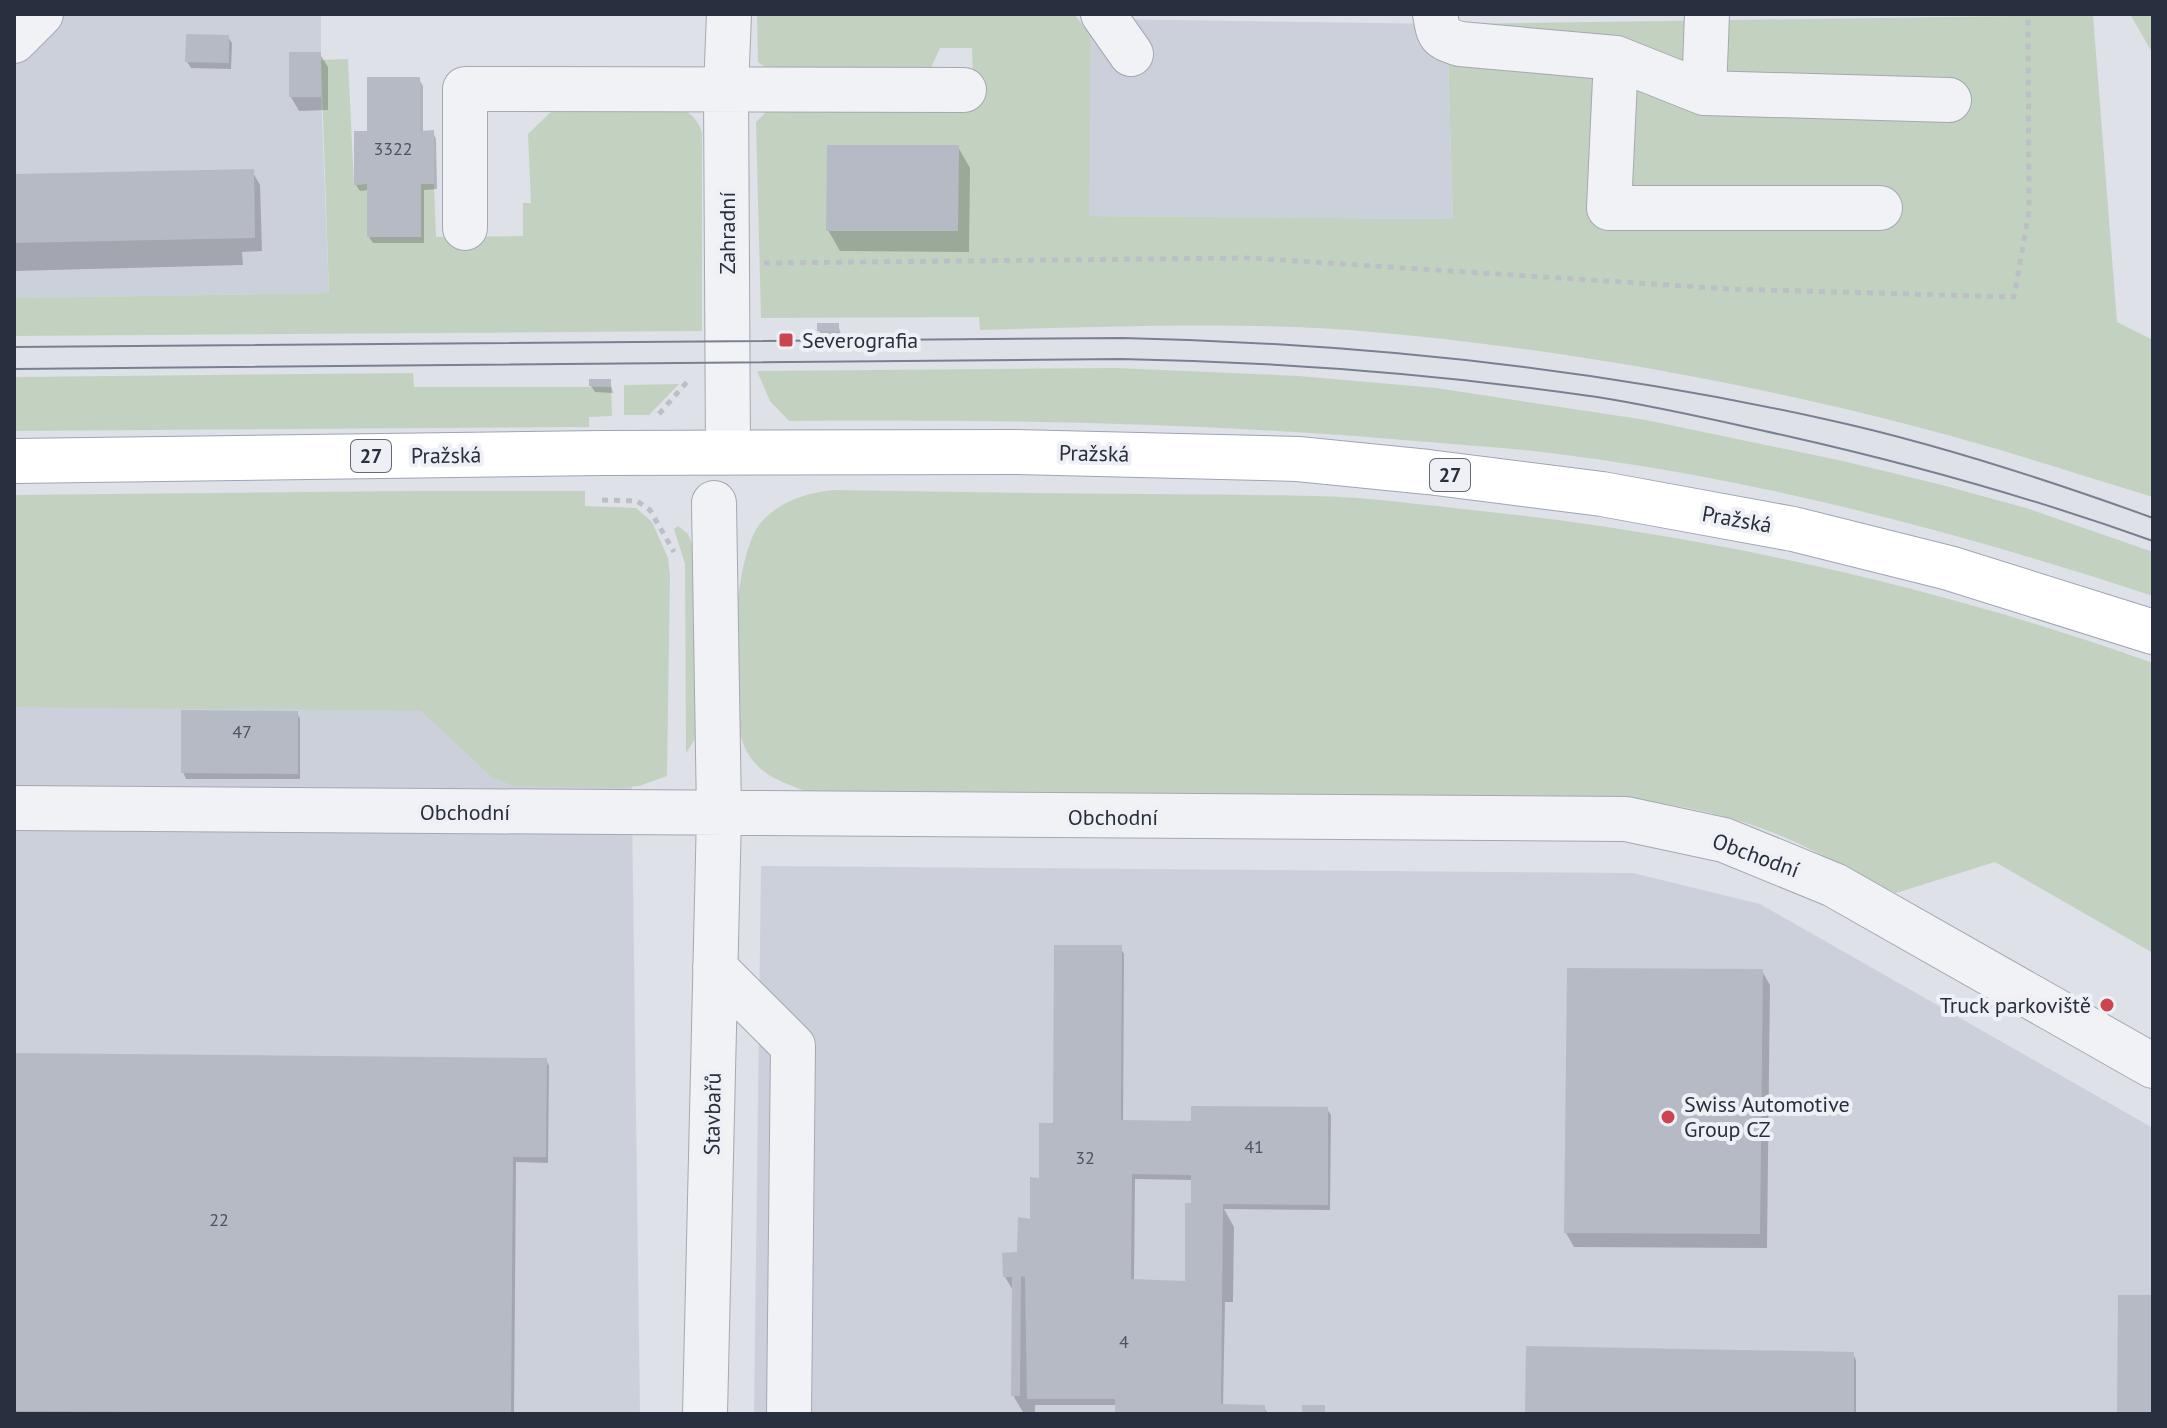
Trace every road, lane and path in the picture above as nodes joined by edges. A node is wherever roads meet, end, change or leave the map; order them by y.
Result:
1 (41, 14) edge
2 (729, 14) edge
3 (1103, 14) edge
4 (1435, 14) edge
5 (1707, 14) edge
6 (2028, 14) edge
7 (14, 41) edge
8 (1131, 54) dead end
9 (1616, 58) junction
10 (726, 89) junction
11 (964, 90) dead end
12 (1704, 93) junction
13 (1949, 100) dead end
14 (1880, 208) dead end
15 (465, 228) dead end
16 (749, 263) dead end
17 (728, 377) junction
18 (650, 421) dead end
19 (728, 452) junction
20 (14, 461) edge
21 (602, 500) dead end
22 (714, 503) dead end
23 (675, 563) dead end
24 (2153, 632) edge
25 (14, 808) edge
26 (719, 814) junction
27 (715, 968) junction
28 (2153, 1066) edge
29 (705, 1414) edge
30 (789, 1414) edge

1 - 7 street
2 - 10 street, Zahradní
3 - 8 street
4 - 9 street
5 - 12 street
6 - 16 path
9 - 12 street
9 - 14 street
10 - 11 street
10 - 15 street
10 - 17 street, Zahradní
12 - 13 street
17 - 18 path
17 - 19 street, Zahradní
19 - 20 main road, Pražská / 27
19 - 24 main road, Pražská / 27
21 - 23 path
22 - 26 street, Stavbařů
25 - 26 street, Obchodní
26 - 27 street, Stavbařů
26 - 28 street, Obchodní
27 - 29 street, Stavbařů
27 - 30 street

